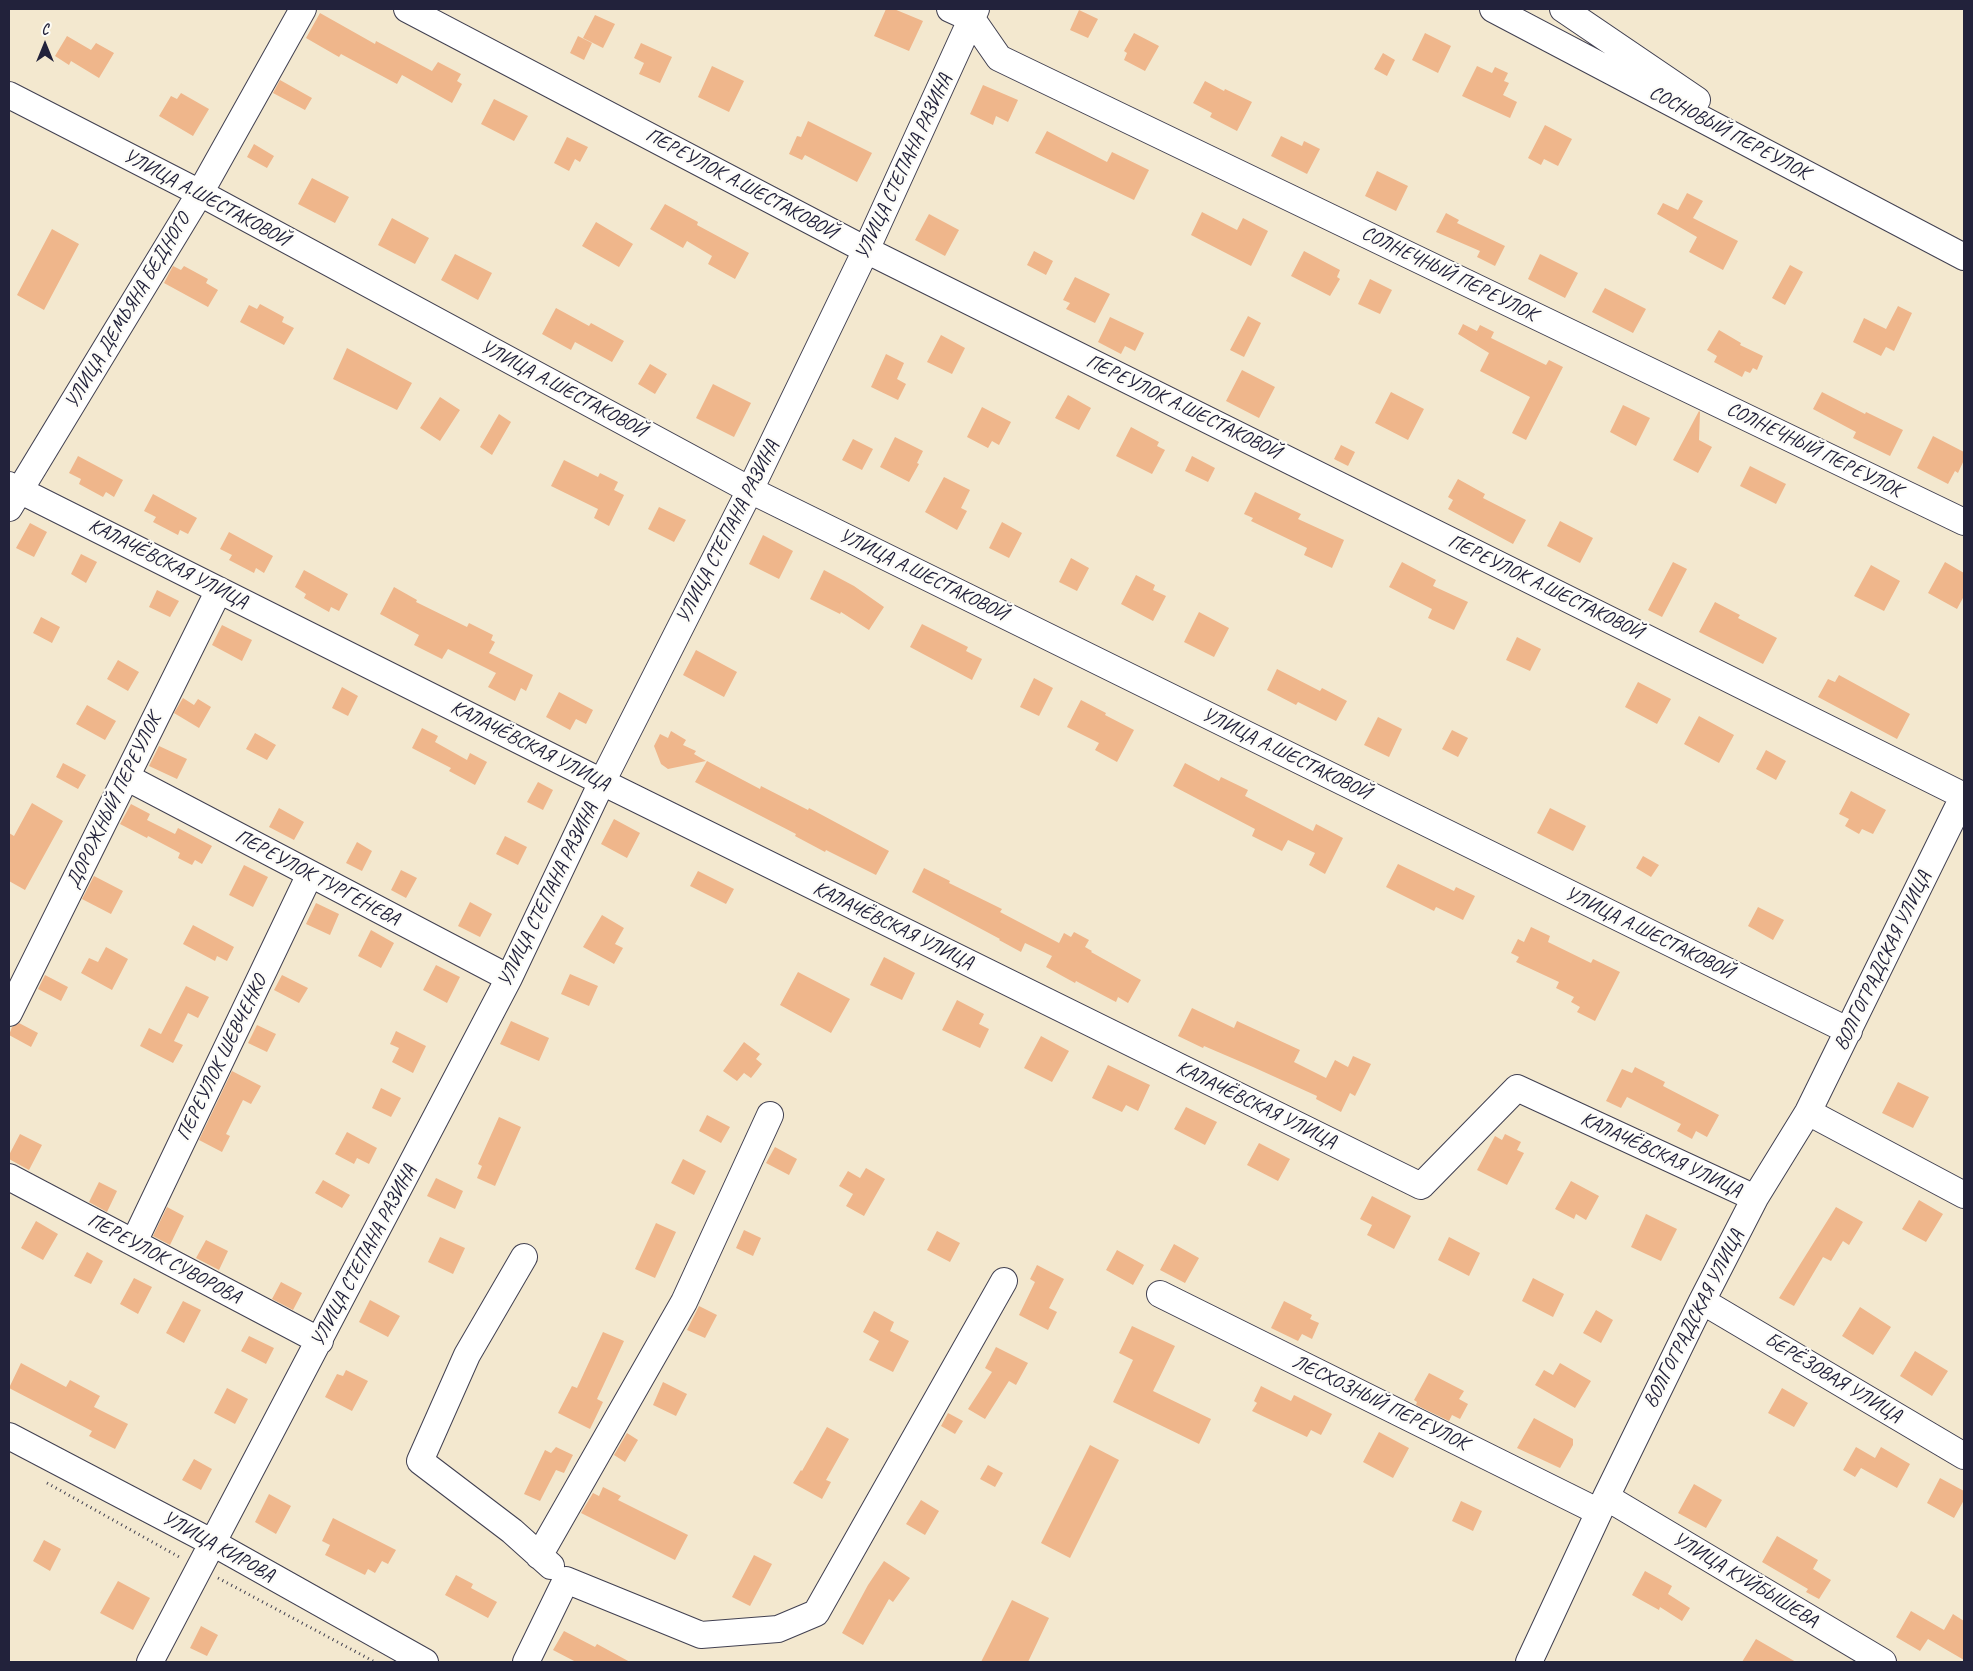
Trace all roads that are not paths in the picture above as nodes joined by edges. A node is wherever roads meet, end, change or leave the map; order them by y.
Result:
1 (302, 9) edge
2 (407, 9) edge
3 (1493, 9) edge
4 (1563, 9) edge
5 (966, 12) edge
6 (9, 95) edge
7 (1801, 171) junction
8 (200, 193) junction
9 (866, 250) junction
10 (1960, 253) edge
11 (750, 490) junction
12 (12, 494) edge
13 (1964, 522) edge
14 (219, 590) junction
15 (126, 777) junction
16 (602, 782) junction
17 (1964, 795) edge
18 (310, 874) junction
19 (509, 978) junction
20 (9, 1013) edge
21 (1849, 1031) junction
22 (1808, 1112) junction
23 (770, 1115) dead end
24 (9, 1177) edge
25 (1964, 1196) edge
26 (1755, 1198) junction
27 (134, 1242) junction
28 (524, 1257) dead end
29 (1004, 1281) dead end
30 (1160, 1294) dead end
31 (1702, 1301) junction
32 (320, 1341) junction
33 (9, 1436) edge
34 (1964, 1456) edge
35 (1603, 1504) junction
36 (212, 1543) junction
37 (539, 1556) junction
38 (566, 1580) junction
39 (150, 1662) edge
40 (425, 1662) edge
41 (526, 1662) edge
42 (1529, 1662) edge
43 (1884, 1662) edge

1 - 8 street, УЛИЦА ДЕМЬЯНА БЕДНОГО
2 - 9 street, ПЕРЕУЛОК А.ШЕСТАКОВОЙ
3 - 7 street, СОСНОВЫЙ ПЕРЕУЛОК
4 - 7 street
5 - 9 street, УЛИЦА СТЕПАНА РАЗИНА
5 - 13 street, СОЛНЕЧНЫЙ ПЕРЕУЛОК
6 - 8 street, УЛИЦА А.ШЕСТАКОВОЙ
7 - 10 street, СОСНОВЫЙ ПЕРЕУЛОК
8 - 11 street, УЛИЦА А.ШЕСТАКОВОЙ
8 - 12 street, УЛИЦА ДЕМЬЯНА БЕДНОГО
9 - 11 street, УЛИЦА СТЕПАНА РАЗИНА
9 - 17 street, ПЕРЕУЛОК А.ШЕСТАКОВОЙ
11 - 16 street, УЛИЦА СТЕПАНА РАЗИНА
11 - 21 street, УЛИЦА А.ШЕСТАКОВОЙ
12 - 14 street, КАЛАЧЁВСКАЯ УЛИЦА
14 - 15 street, ДОРОЖНЫЙ ПЕРЕУЛОК
14 - 16 street, КАЛАЧЁВСКАЯ УЛИЦА
15 - 18 street, ПЕРЕУЛОК ТУРГЕНЕВА
15 - 20 street, ДОРОЖНЫЙ ПЕРЕУЛОК
16 - 19 street, УЛИЦА СТЕПАНА РАЗИНА
16 - 26 street, КАЛАЧЁВСКАЯ УЛИЦА
17 - 21 street, ВОЛГОГРАДСКАЯ УЛИЦА
18 - 19 street, ПЕРЕУЛОК ТУРГЕНЕВА
18 - 27 street, ПЕРЕУЛОК ШЕВЧЕНКО
19 - 32 street, УЛИЦА СТЕПАНА РАЗИНА
21 - 22 street, ВОЛГОГРАДСКАЯ УЛИЦА
22 - 25 street
22 - 26 street, ВОЛГОГРАДСКАЯ УЛИЦА
23 - 37 street
24 - 27 street, ПЕРЕУЛОК СУВОРОВА
26 - 31 street, ВОЛГОГРАДСКАЯ УЛИЦА
27 - 32 street, ПЕРЕУЛОК СУВОРОВА
28 - 37 street
29 - 38 street
30 - 35 street, ЛЕСХОЗНЫЙ ПЕРЕУЛОК
31 - 34 street, БЕРЁЗОВАЯ УЛИЦА
31 - 35 street, ВОЛГОГРАДСКАЯ УЛИЦА
32 - 36 street, УЛИЦА СТЕПАНА РАЗИНА
33 - 36 street, УЛИЦА КИРОВА
35 - 42 street, ВОЛГОГРАДСКАЯ УЛИЦА
35 - 43 street, УЛИЦА КУЙБЫШЕВА
36 - 39 street, УЛИЦА СТЕПАНА РАЗИНА
36 - 40 street, УЛИЦА КИРОВА
37 - 38 street
38 - 41 street

